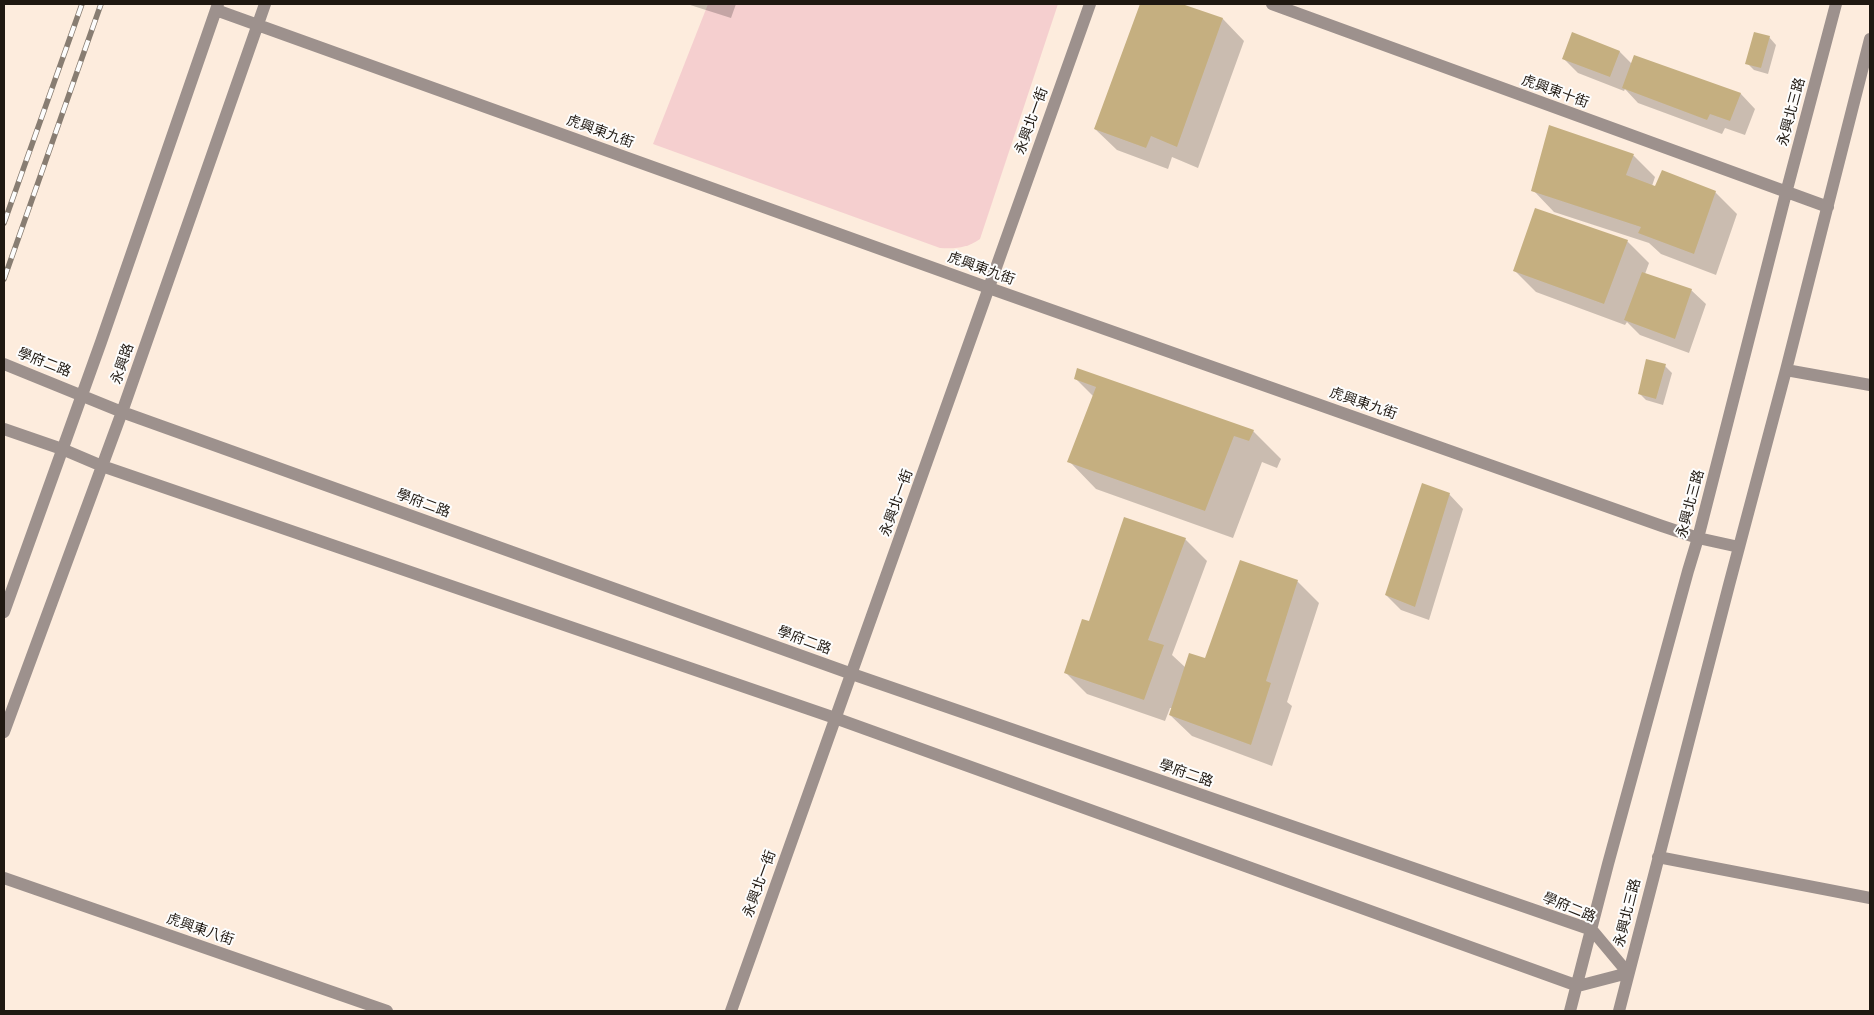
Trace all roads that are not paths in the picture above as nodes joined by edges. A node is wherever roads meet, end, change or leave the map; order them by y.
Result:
1 (265, 4) edge
2 (1090, 4) edge
3 (1272, 4) edge
4 (1836, 4) edge
5 (217, 7) edge
6 (258, 25) junction
7 (1870, 39) edge
8 (1786, 193) junction
9 (1828, 207) junction
10 (989, 288) junction
11 (4, 364) edge
12 (1786, 370) junction
13 (1870, 385) edge
14 (82, 394) junction
15 (122, 412) junction
16 (4, 429) edge
17 (62, 449) junction
18 (102, 466) junction
19 (1698, 538) junction
20 (1739, 546) junction
21 (4, 612) edge
22 (852, 674) junction
23 (835, 718) junction
24 (4, 732) edge
25 (1658, 857) junction
26 (4, 878) edge
27 (1870, 898) edge
28 (1592, 930) junction
29 (1628, 974) junction
30 (1578, 986) junction
31 (387, 1011) edge
32 (731, 1011) edge
33 (1570, 1011) edge
34 (1619, 1011) edge

1 - 6 street, 永興路
2 - 10 street, 永興北一街
3 - 8 street, 虎興東十街
4 - 8 street, 永興北三路
5 - 6 street, 虎興東九街
5 - 14 street, 永興路
6 - 10 street, 虎興東九街
6 - 15 street, 永興路
7 - 9 street, 永興北三路
8 - 9 street, 虎興東十街
8 - 19 street, 永興北三路
9 - 12 street, 永興北三路
10 - 19 street, 虎興東九街
10 - 22 street, 永興北一街
11 - 14 street, 學府二路
12 - 13 street
12 - 20 street, 永興北三路
14 - 15 street, 學府二路
14 - 17 street, 永興路
15 - 18 street, 永興路
15 - 22 street, 學府二路
16 - 17 street
17 - 18 street
17 - 21 street, 永興路
18 - 23 street
18 - 24 street, 永興路
19 - 20 street, 虎興東九街
19 - 28 street, 永興北三路
20 - 25 street, 永興北三路
22 - 23 street, 永興北一街
22 - 28 street, 學府二路
23 - 30 street
23 - 32 street, 永興北一街
25 - 27 street
25 - 29 street, 永興北三路
26 - 31 street, 虎興東八街
28 - 29 street, 學府二路
28 - 30 street, 永興北三路
29 - 30 street
29 - 34 street, 永興北三路
30 - 33 street, 永興北三路

